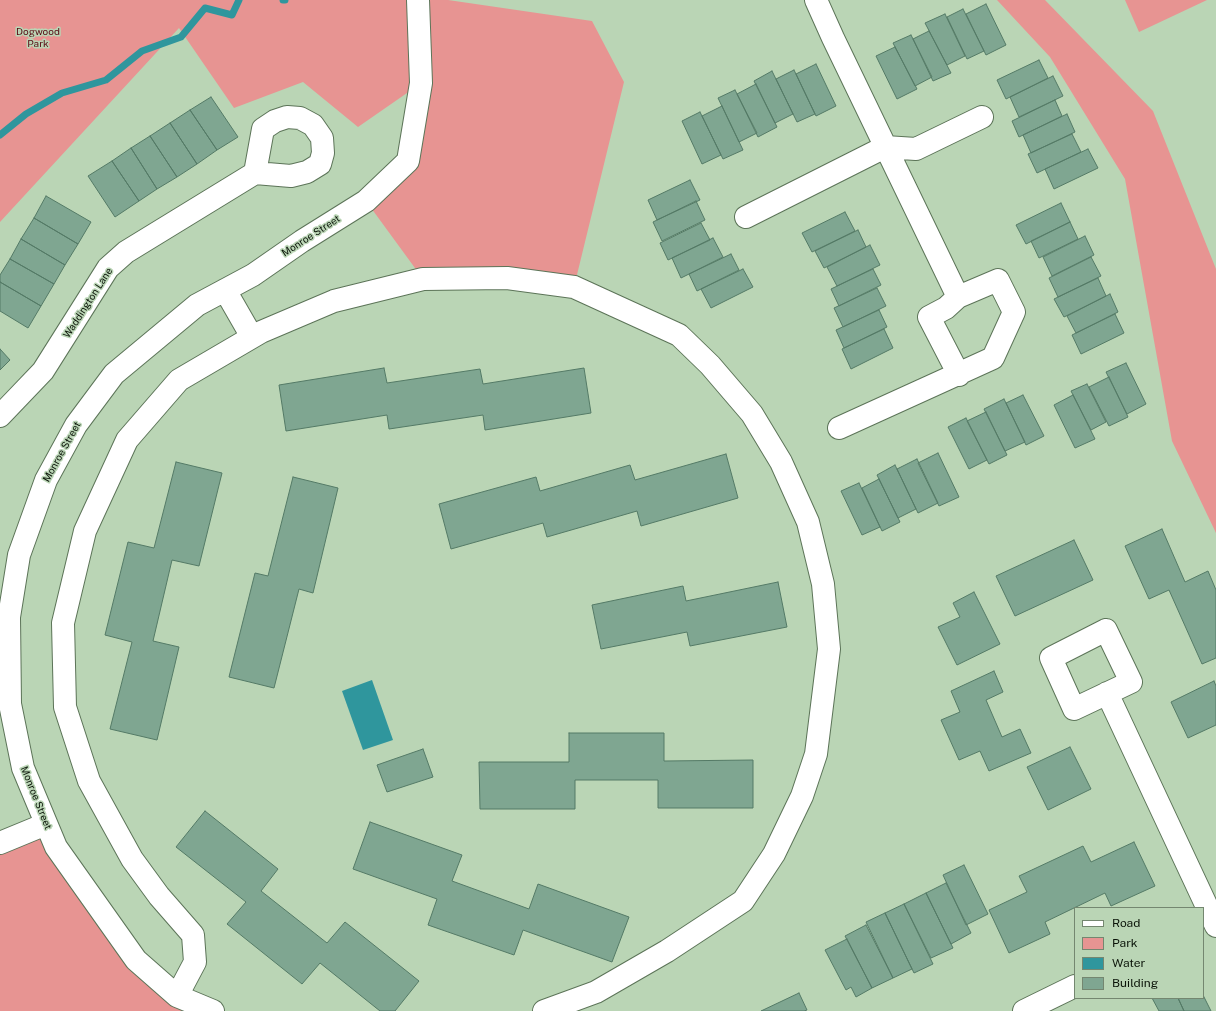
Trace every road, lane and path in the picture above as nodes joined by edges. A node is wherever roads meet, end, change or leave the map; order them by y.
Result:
1 (418, 0) edge
2 (816, 0) edge
3 (982, 117) dead end
4 (885, 147) junction
5 (255, 173) dead end
6 (746, 217) dead end
7 (225, 290) junction
8 (958, 298) junction
9 (252, 337) junction
10 (958, 375) junction
11 (0, 416) edge
12 (839, 428) dead end
13 (7, 585) edge
14 (4, 616) edge
15 (1107, 693) dead end
16 (46, 824) junction
17 (0, 843) edge
18 (1212, 921) edge
19 (1074, 986) edge
20 (177, 996) junction
21 (214, 1011) edge
22 (544, 1011) edge
23 (1024, 1011) edge

1 - 7 street, Monroe Street
2 - 4 street
3 - 4 street
4 - 6 street
4 - 8 street
5 - 11 street, Waddington Lane
7 - 9 street
7 - 13 street, Monroe Street
8 - 10 street
8 - 10 street
9 - 20 street
9 - 22 street
10 - 12 street
13 - 14 street, Monroe Street
14 - 16 street, Monroe Street
15 - 18 street
16 - 17 street
16 - 20 street, Monroe Street
19 - 23 street
20 - 21 street, Monroe Street

